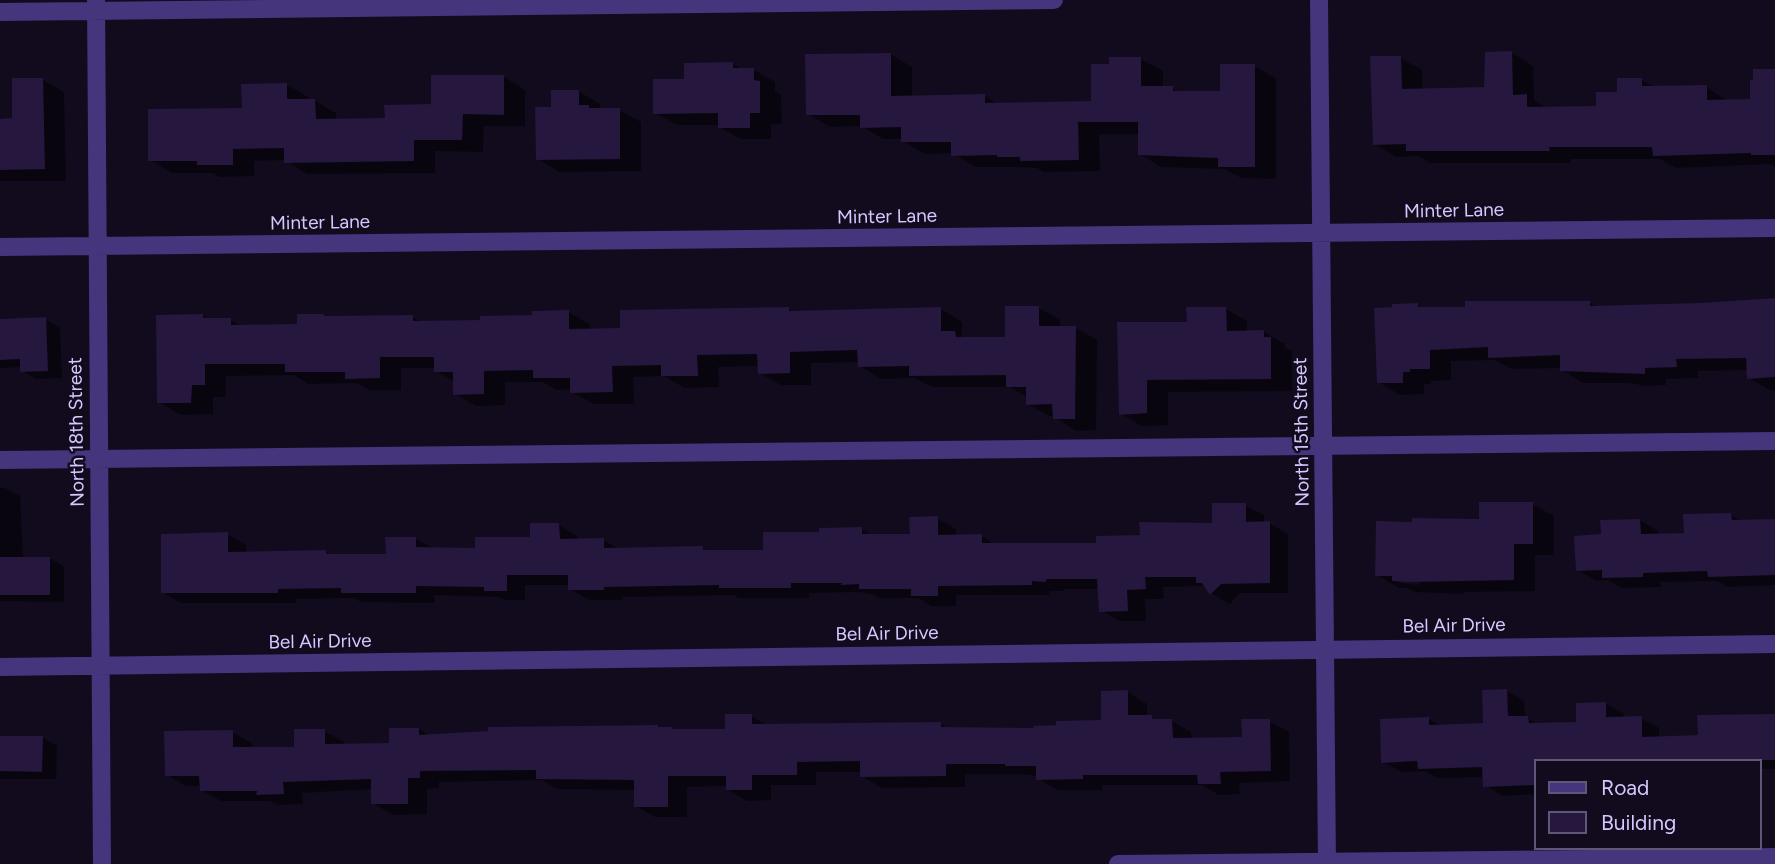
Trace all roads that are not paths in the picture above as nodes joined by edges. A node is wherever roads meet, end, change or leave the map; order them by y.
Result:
1 (1054, 0) edge
2 (1319, 0) edge
3 (96, 6) edge
4 (0, 12) edge
5 (1775, 229) edge
6 (1321, 233) junction
7 (96, 246) junction
8 (0, 247) edge
9 (1775, 440) edge
10 (1324, 446) junction
11 (99, 457) junction
12 (0, 460) edge
13 (1775, 644) edge
14 (1326, 649) junction
15 (100, 666) junction
16 (0, 667) edge
17 (1775, 857) edge
18 (1327, 863) edge
19 (102, 864) edge
20 (1118, 864) edge

1 - 3 street
2 - 6 street, North 15th Street
3 - 4 street
3 - 7 street, North 18th Street
5 - 6 street, Minter Lane
6 - 7 street, Minter Lane
6 - 10 street, North 15th Street
7 - 8 street, Minter Lane
7 - 11 street, North 18th Street
9 - 10 street
10 - 11 street
10 - 14 street, North 15th Street
11 - 12 street
11 - 15 street, North 18th Street
13 - 14 street, Bel Air Drive
14 - 15 street, Bel Air Drive
14 - 18 street, North 15th Street
15 - 16 street, Bel Air Drive
15 - 19 street, North 18th Street
17 - 18 street
18 - 20 street

